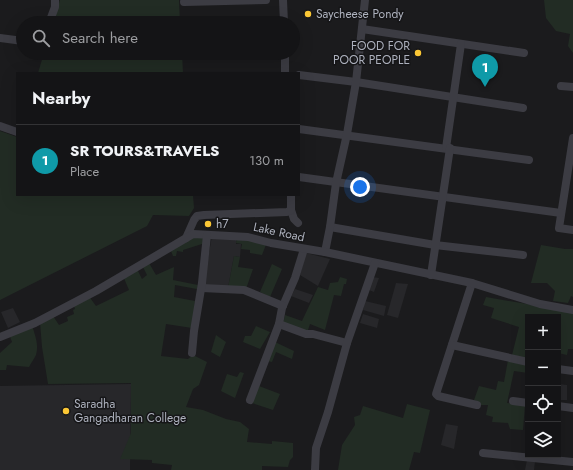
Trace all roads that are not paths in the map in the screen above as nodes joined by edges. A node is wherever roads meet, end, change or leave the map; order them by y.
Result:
1 (55, 0) edge
2 (266, 0) edge
3 (283, 0) edge
4 (365, 0) edge
5 (184, 2) dead end
6 (52, 16) edge
7 (284, 16) edge
8 (362, 29) junction
9 (0, 38) edge
10 (16, 40) edge
11 (461, 44) junction
12 (524, 53) dead end
13 (285, 60) edge
14 (285, 72) edge
15 (300, 75) edge
16 (356, 82) junction
17 (561, 86) dead end
18 (573, 87) edge
19 (453, 97) junction
20 (523, 108) dead end
21 (0, 126) edge
22 (300, 129) edge
23 (16, 132) edge
24 (347, 134) junction
25 (573, 138) edge
26 (448, 148) junction
27 (529, 160) dead end
28 (570, 175) edge
29 (300, 177) edge
30 (336, 183) junction
31 (291, 196) edge
32 (442, 196) junction
33 (290, 210) junction
34 (561, 213) junction
35 (298, 223) dead end
36 (330, 227) junction
37 (573, 230) edge
38 (207, 235) junction
39 (186, 238) junction
40 (435, 245) junction
41 (304, 249) junction
42 (325, 252) junction
43 (523, 256) dead end
44 (375, 263) junction
45 (431, 275) junction
46 (472, 283) junction
47 (202, 288) junction
48 (283, 306) junction
49 (573, 310) edge
50 (279, 324) junction
51 (0, 337) edge
52 (347, 343) junction
53 (452, 345) junction
54 (192, 353) dead end
55 (525, 361) edge
56 (561, 369) edge
57 (573, 371) edge
58 (250, 400) dead end
59 (513, 401) dead end
60 (525, 403) edge
61 (476, 405) dead end
62 (561, 406) edge
63 (573, 408) edge
64 (483, 453) dead end
65 (573, 462) edge
66 (315, 470) edge

1 - 6 street
2 - 5 street
3 - 7 street
4 - 8 street
8 - 11 street
8 - 16 street
9 - 10 street
11 - 12 street
11 - 19 street
13 - 14 street
15 - 16 street
16 - 19 street
16 - 24 street
17 - 18 street
19 - 20 street
19 - 26 street
21 - 23 street
22 - 24 street
24 - 26 street
24 - 30 street
25 - 28 street
26 - 27 street
26 - 32 street
28 - 34 street
29 - 30 street
30 - 32 street
30 - 36 street
31 - 33 street
32 - 34 street
32 - 40 street
33 - 35 street
33 - 39 street
34 - 37 street
36 - 40 street
36 - 42 street
38 - 39 street, Lake Road
38 - 41 street, Lake Road
38 - 47 street
39 - 51 street, Lake Road
40 - 43 street
40 - 45 street
41 - 42 street, Lake Road
41 - 48 street
42 - 44 street, Lake Road
44 - 45 street, Lake Road
44 - 52 street
45 - 46 street, Lake Road
46 - 49 street, Lake Road
46 - 53 street
47 - 48 street
47 - 54 street
48 - 50 street
50 - 52 street
50 - 58 street
52 - 66 street
53 - 55 street
53 - 61 street
56 - 57 street
59 - 60 street
62 - 63 street
64 - 65 street

